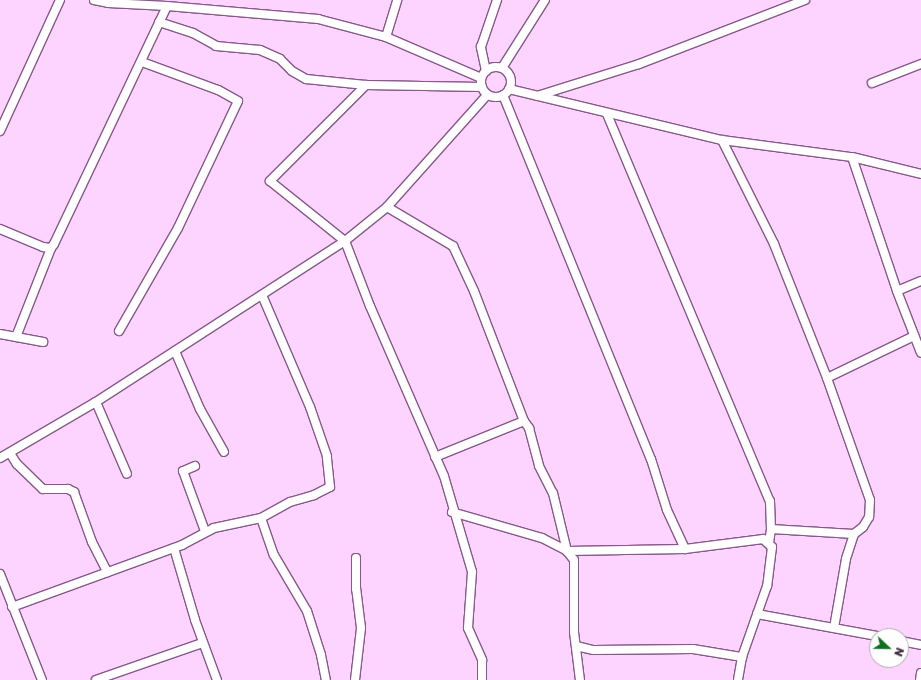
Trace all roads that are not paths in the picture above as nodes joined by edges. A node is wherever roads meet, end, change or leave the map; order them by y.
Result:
1 (60, 0) edge
2 (94, 0) edge
3 (398, 0) edge
4 (497, 0) edge
5 (546, 0) edge
6 (805, 0) edge
7 (167, 6) junction
8 (159, 22) junction
9 (386, 37) junction
10 (142, 62) junction
11 (921, 64) edge
12 (502, 68) junction
13 (483, 79) junction
14 (872, 83) dead end
15 (366, 85) junction
16 (506, 92) junction
17 (487, 95) junction
18 (536, 96) junction
19 (607, 114) junction
20 (0, 131) edge
21 (722, 140) junction
22 (852, 157) junction
23 (921, 174) edge
24 (387, 207) junction
25 (0, 229) edge
26 (345, 241) junction
27 (51, 248) junction
28 (921, 280) edge
29 (897, 291) junction
30 (262, 295) junction
31 (119, 332) dead end
32 (0, 334) edge
33 (914, 336) junction
34 (16, 337) junction
35 (43, 342) dead end
36 (175, 351) junction
37 (921, 353) edge
38 (827, 378) junction
39 (96, 402) junction
40 (524, 421) junction
41 (10, 452) junction
42 (224, 452) dead end
43 (435, 457) junction
44 (0, 458) edge
45 (195, 466) dead end
46 (127, 474) dead end
47 (452, 512) junction
48 (261, 518) junction
49 (772, 529) junction
50 (205, 531) junction
51 (854, 534) junction
52 (769, 544) junction
53 (174, 548) junction
54 (684, 548) junction
55 (567, 550) junction
56 (356, 558) dead end
57 (107, 572) junction
58 (0, 574) edge
59 (12, 607) junction
60 (757, 614) junction
61 (834, 628) junction
62 (869, 635) edge
63 (202, 643) junction
64 (909, 643) edge
65 (921, 645) edge
66 (576, 646) junction
67 (742, 656) junction
68 (921, 673) edge
69 (42, 680) edge
70 (96, 680) edge
71 (217, 680) edge
72 (326, 680) edge
73 (355, 680) edge
74 (482, 680) edge
75 (580, 680) edge
76 (738, 680) edge
77 (920, 680) edge

1 - 20 street
2 - 7 street
3 - 9 street
4 - 13 street
5 - 12 street
6 - 18 street
7 - 8 street
7 - 9 street
8 - 10 street
8 - 15 street
9 - 13 street
10 - 27 street
10 - 31 street
11 - 14 street
12 - 13 street
12 - 16 street
13 - 15 street
13 - 17 street
15 - 26 street
16 - 17 street
16 - 18 street
16 - 54 street
17 - 24 street
18 - 19 street
19 - 21 street
19 - 49 street
21 - 22 street
21 - 38 street
22 - 23 street
22 - 29 street
24 - 26 street
24 - 40 street
25 - 27 street
26 - 30 street
26 - 43 street
27 - 34 street
28 - 29 street
29 - 33 street
30 - 36 street
30 - 48 street
32 - 34 street
33 - 37 street
33 - 38 street
34 - 35 street
36 - 39 street
36 - 42 street
38 - 51 street
39 - 41 street
39 - 46 street
40 - 43 street
40 - 55 street
41 - 44 street
41 - 57 street
43 - 47 street
45 - 50 street
47 - 55 street
47 - 74 street
48 - 50 street
48 - 72 street
49 - 51 street
49 - 52 street
50 - 53 street
51 - 61 street
52 - 54 street
52 - 60 street
53 - 57 street
53 - 63 street
54 - 55 street
55 - 66 street
56 - 73 street
57 - 59 street
58 - 59 street
59 - 69 street
60 - 61 street
60 - 67 street
61 - 62 street
63 - 70 street
63 - 71 street
64 - 65 street
66 - 67 street
66 - 75 street
67 - 76 street
68 - 77 street

